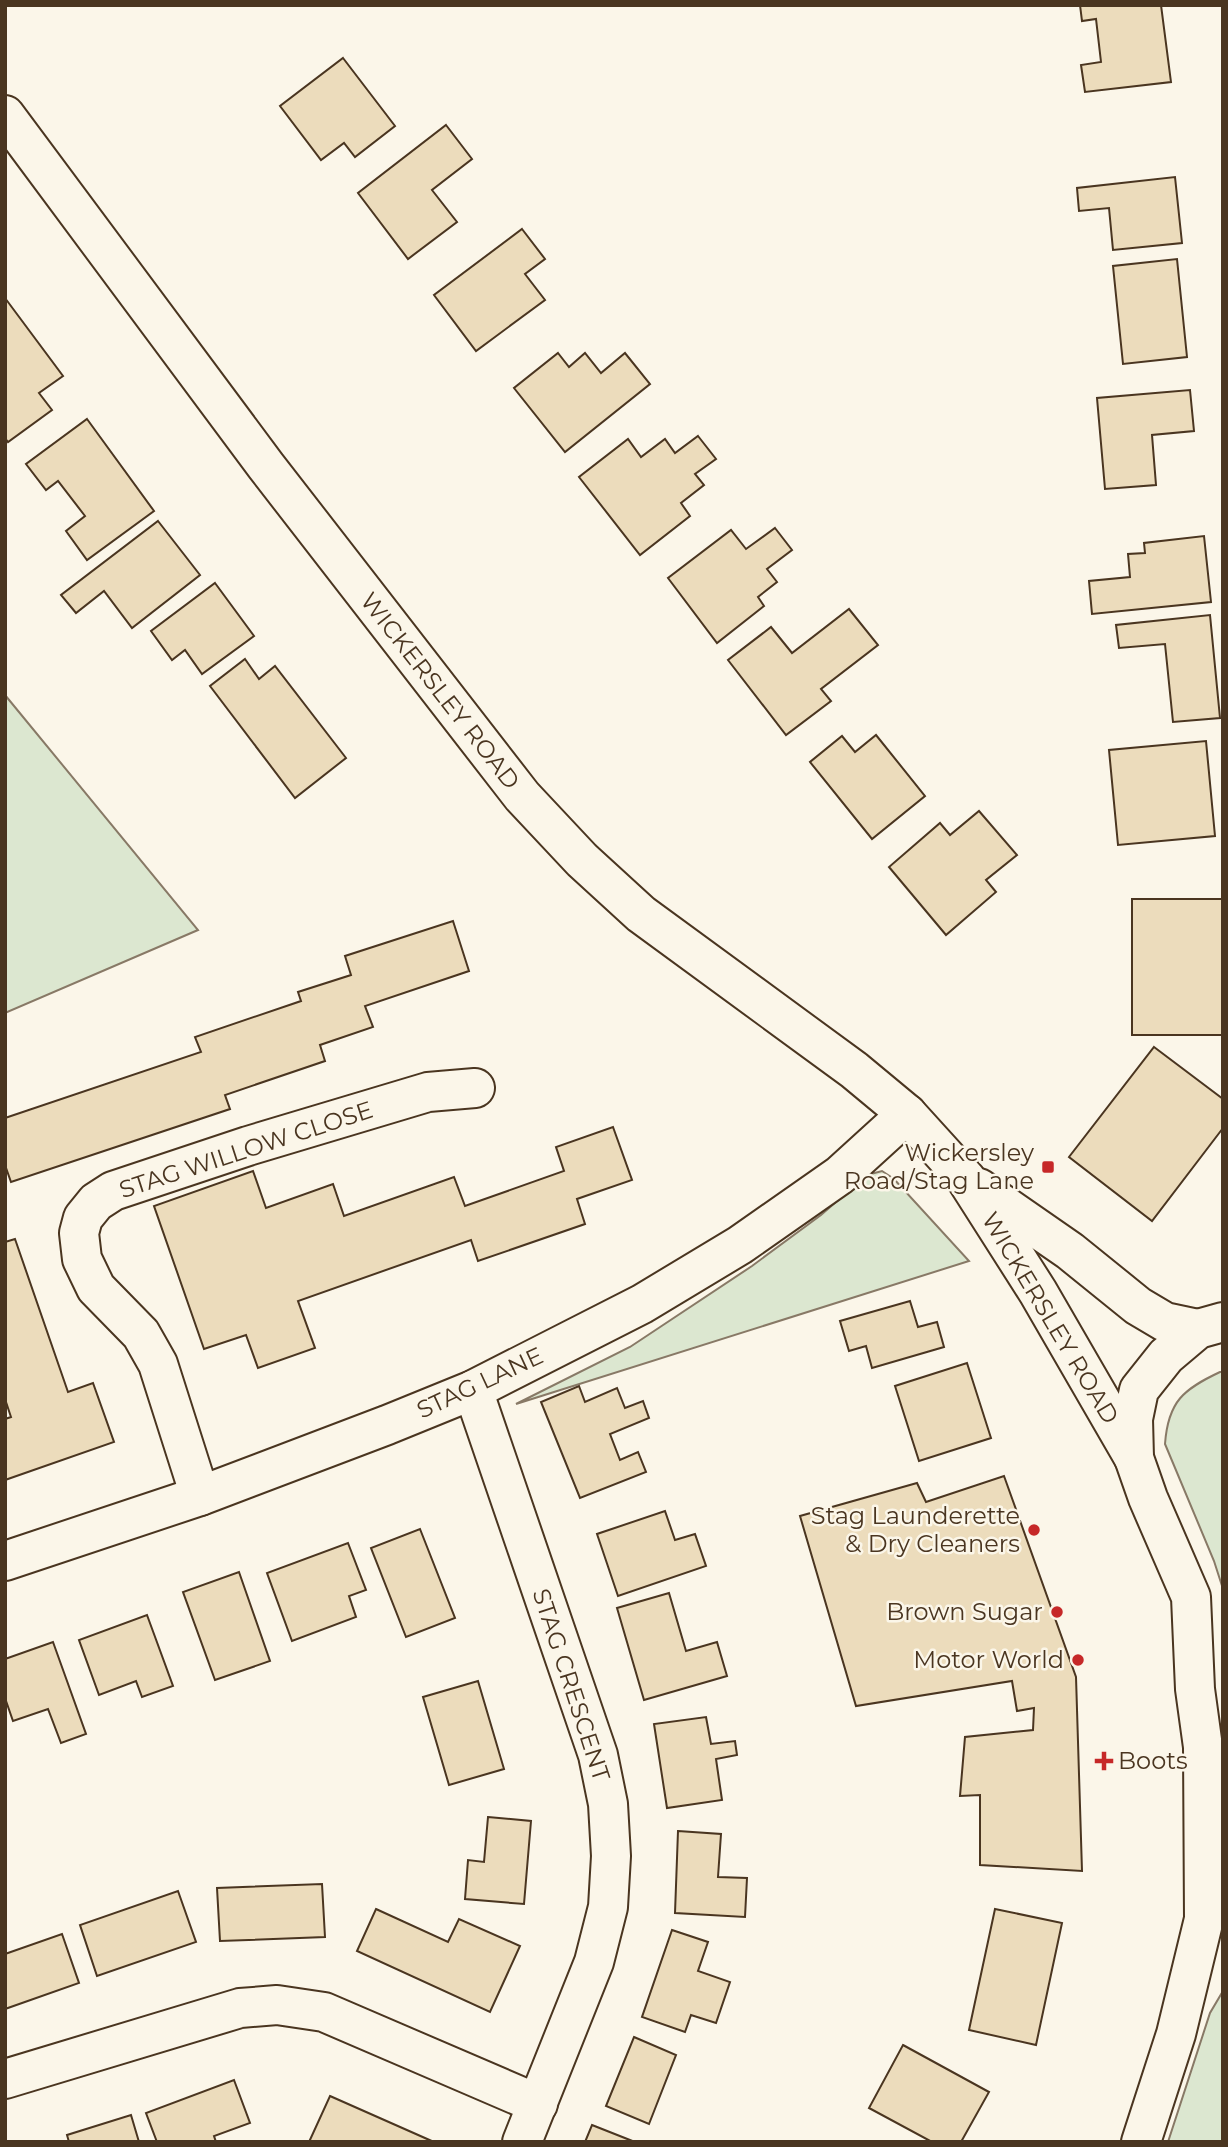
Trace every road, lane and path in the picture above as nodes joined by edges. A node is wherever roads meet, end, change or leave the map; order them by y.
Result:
1 (5, 115) edge
2 (475, 1088) dead end
3 (907, 1114) junction
4 (966, 1179) junction
5 (1210, 1326) edge
6 (473, 1390) junction
7 (1134, 1458) junction
8 (200, 1496) junction
9 (5, 1561) edge
10 (1213, 1760) edge
11 (1214, 1908) edge
12 (5, 2079) edge
13 (538, 2104) junction
14 (522, 2142) edge
15 (1141, 2142) edge

1 - 3 street, WICKERSLEY ROAD
2 - 8 street, STAG WILLOW CLOSE
3 - 4 street, WICKERSLEY ROAD
3 - 6 street, STAG LANE
4 - 5 street, WICKERSLEY ROAD
4 - 7 street, WICKERSLEY ROAD
5 - 7 street
6 - 8 street, STAG LANE
6 - 13 street, STAG CRESCENT
7 - 10 street
8 - 9 street, STAG LANE
10 - 11 street
11 - 15 street
12 - 13 street
13 - 14 street, STAG CRESCENT

